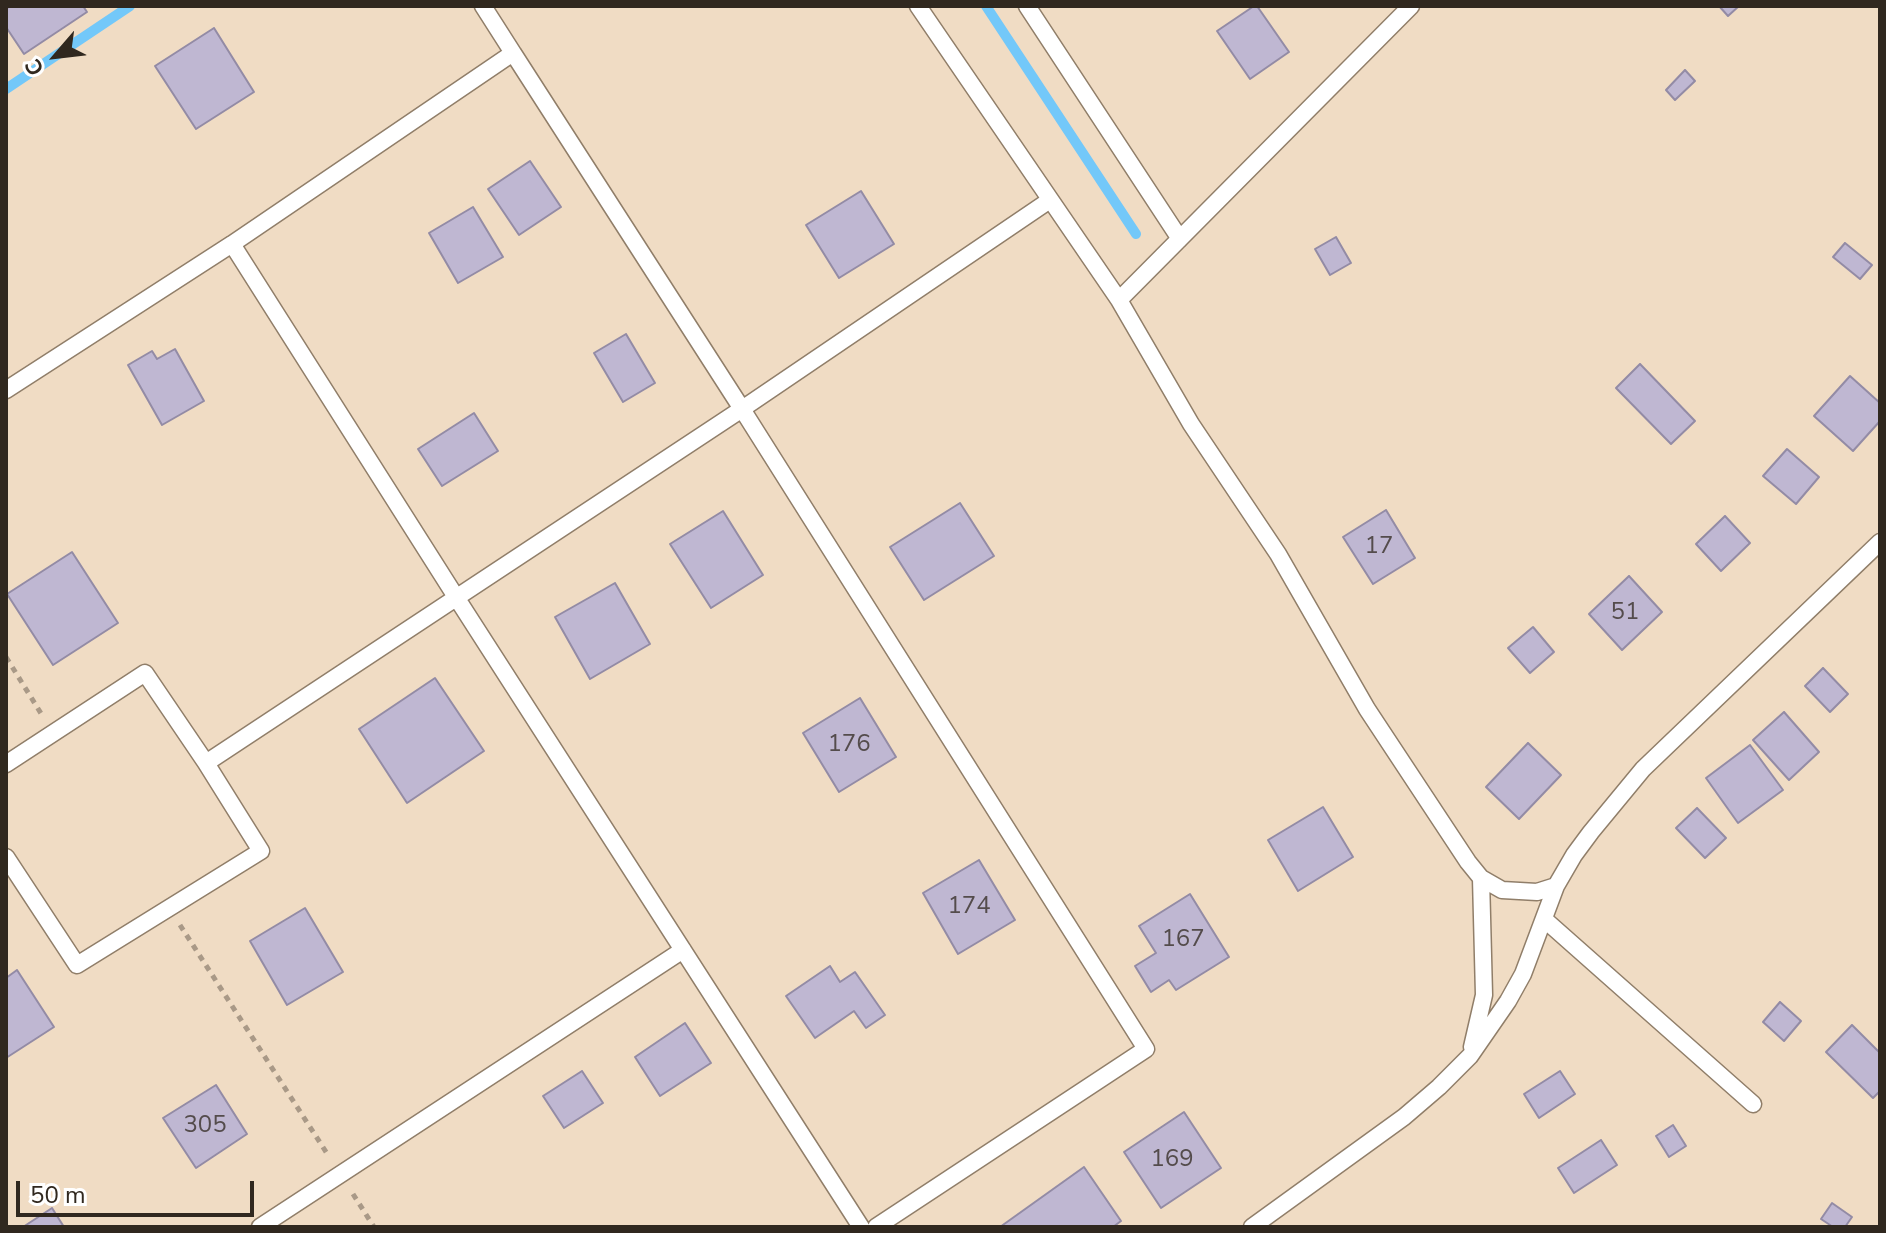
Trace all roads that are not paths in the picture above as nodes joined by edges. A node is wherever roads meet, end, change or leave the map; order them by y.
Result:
1 (483, 6) edge
2 (918, 6) edge
3 (1027, 6) edge
4 (1411, 6) edge
5 (513, 53) junction
6 (1050, 200) junction
7 (1180, 239) junction
8 (232, 244) junction
9 (1119, 300) junction
10 (6, 390) edge
11 (742, 409) junction
12 (1880, 542) edge
13 (456, 597) junction
14 (206, 763) junction
15 (6, 764) edge
16 (6, 857) edge
17 (1481, 878) junction
18 (1556, 886) junction
19 (1544, 919) junction
20 (683, 950) junction
21 (1470, 1056) junction
22 (1753, 1104) dead end
23 (260, 1227) edge
24 (861, 1227) edge
25 (876, 1227) edge
26 (1252, 1227) edge

1 - 5 lane
2 - 6 lane
3 - 7 lane
4 - 7 lane
5 - 8 lane
5 - 11 lane
6 - 9 lane
6 - 11 lane
7 - 9 lane
8 - 10 lane
8 - 13 lane
9 - 17 lane
11 - 13 lane
11 - 25 lane
12 - 18 lane
13 - 14 lane
13 - 20 lane
14 - 15 lane
14 - 16 lane
17 - 18 lane
17 - 21 lane
18 - 19 lane
19 - 21 lane
19 - 22 lane
20 - 23 lane
20 - 24 lane
21 - 26 lane

